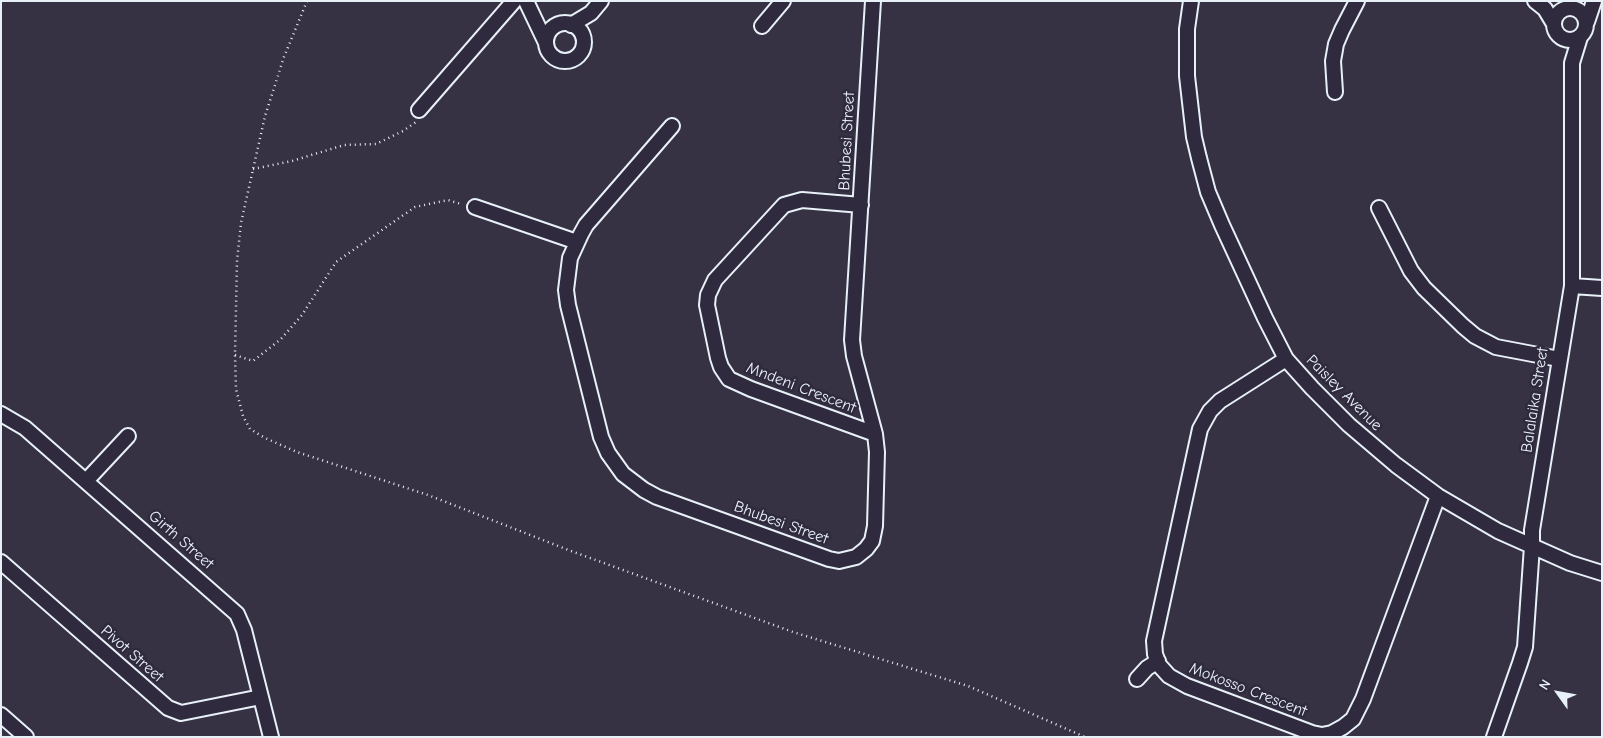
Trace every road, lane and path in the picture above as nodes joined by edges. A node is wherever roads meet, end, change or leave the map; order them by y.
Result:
1 (307, 1) edge
2 (514, 1) edge
3 (601, 1) edge
4 (783, 1) edge
5 (873, 1) edge
6 (1191, 1) edge
7 (1357, 1) edge
8 (1593, 1) edge
9 (1540, 5) edge
10 (528, 6) edge
11 (1567, 9) junction
12 (591, 12) junction
13 (1587, 22) junction
14 (570, 24) junction
15 (1554, 24) junction
16 (762, 26) dead end
17 (554, 28) junction
18 (583, 36) junction
19 (1580, 37) junction
20 (1560, 38) junction
21 (546, 43) junction
22 (1572, 63) junction
23 (1336, 92) dead end
24 (419, 110) joint
25 (672, 126) dead end
26 (252, 169) junction
27 (861, 205) junction
28 (475, 207) joint
29 (1379, 208) dead end
30 (576, 242) junction
31 (1572, 286) junction
32 (1602, 288) edge
33 (235, 355) junction
34 (1286, 358) junction
35 (1559, 358) junction
36 (1, 414) edge
37 (875, 434) junction
38 (128, 436) dead end
39 (86, 481) junction
40 (1438, 496) junction
41 (1532, 546) junction
42 (1, 562) edge
43 (1602, 573) edge
44 (1158, 661) junction
45 (1137, 679) dead end
46 (261, 697) junction
47 (1, 715) edge
48 (26, 737) edge
49 (271, 737) edge
50 (1085, 737) edge
51 (1494, 737) edge

1 - 26 path
2 - 24 street
3 - 12 street
4 - 16 street
5 - 27 street, Bhubesi Street
6 - 34 street, Paisley Avenue
7 - 23 street
8 - 11 street
8 - 13 street
9 - 11 street
9 - 15 street
10 - 17 street
10 - 21 street
11 - 13 street
11 - 15 street
12 - 14 street
12 - 18 street
13 - 19 street
14 - 17 street
14 - 18 street
15 - 20 street
17 - 21 street
18 - 21 street
19 - 20 street
19 - 22 street, Balalaika Street
20 - 22 street, Balalaika Street
22 - 31 street, Balalaika Street
24 - 26 path
25 - 30 street, Bhubesi Street
26 - 33 path
27 - 37 street, Bhubesi Street
27 - 37 street, Mndeni Crescent
28 - 30 street
28 - 33 path
29 - 35 street
30 - 37 street, Bhubesi Street
31 - 32 street
31 - 35 street, Balalaika Street
33 - 50 path
34 - 40 street, Paisley Avenue
34 - 44 street
35 - 41 street, Balalaika Street
36 - 39 street, Girth Street
38 - 39 street
39 - 46 street, Girth Street
40 - 41 street, Paisley Avenue
40 - 44 street, Mokosso Crescent
41 - 43 street, Paisley Avenue
41 - 51 street, Balalaika Street
42 - 46 street, Pivot Street
44 - 45 street
46 - 49 street, Girth Street
47 - 48 street

